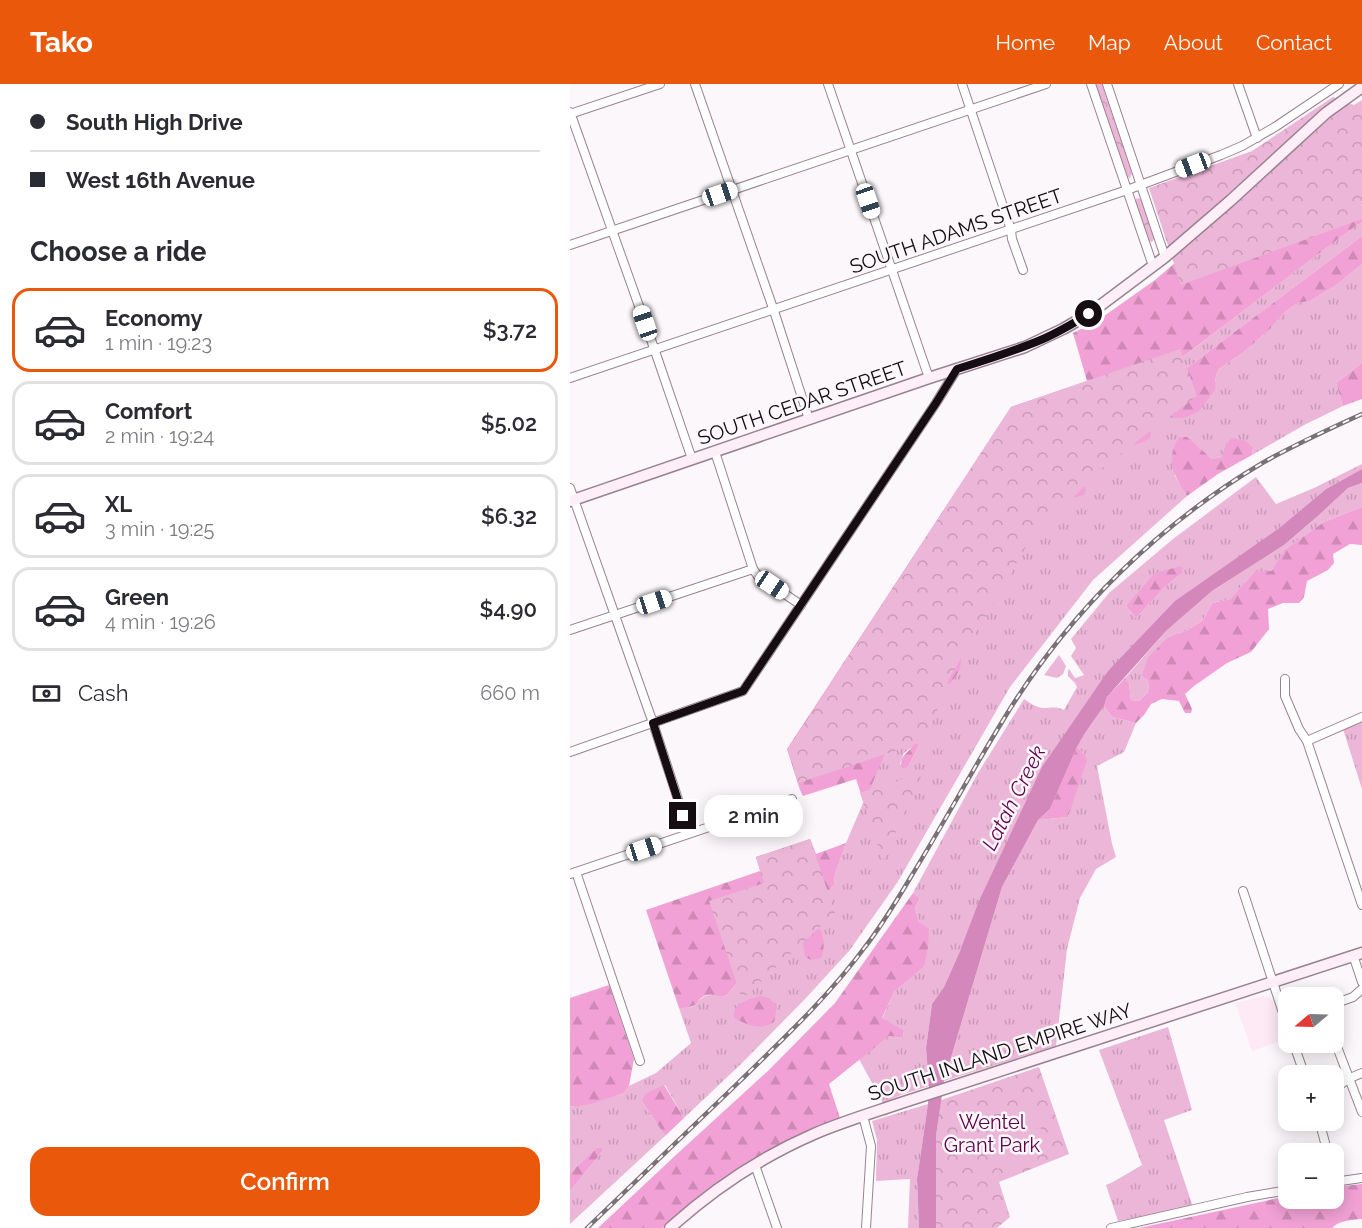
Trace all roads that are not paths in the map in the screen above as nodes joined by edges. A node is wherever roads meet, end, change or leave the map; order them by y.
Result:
1 (660, 84) edge
2 (695, 84) edge
3 (828, 84) edge
4 (962, 84) edge
5 (1046, 84) edge
6 (1091, 84) edge
7 (1107, 84) edge
8 (1238, 84) edge
9 (1339, 84) edge
10 (1362, 87) edge
11 (971, 109) junction
12 (570, 113) edge
13 (1257, 138) junction
14 (851, 150) junction
15 (1141, 185) junction
16 (732, 190) junction
17 (1127, 190) junction
18 (1011, 230) junction
19 (612, 231) junction
20 (570, 245) edge
21 (1165, 257) junction
22 (1153, 266) junction
23 (892, 269) junction
24 (1023, 270) dead end
25 (774, 311) junction
26 (655, 351) junction
27 (957, 369) junction
28 (570, 378) edge
29 (928, 378) junction
30 (809, 419) junction
31 (715, 452) junction
32 (692, 459) junction
33 (570, 488) edge
34 (572, 500) edge
35 (753, 569) junction
36 (801, 605) junction
37 (615, 615) junction
38 (570, 630) edge
39 (1285, 679) dead end
40 (1362, 717) edge
41 (653, 723) junction
42 (1307, 741) junction
43 (570, 752) edge
44 (792, 799) dead end
45 (689, 834) junction
46 (573, 873) edge
47 (1243, 891) dead end
48 (1362, 905) edge
49 (1358, 954) edge
50 (1273, 982) junction
51 (1362, 982) edge
52 (1362, 989) edge
53 (1278, 997) edge
54 (1344, 1000) edge
55 (1338, 1053) edge
56 (640, 1061) dead end
57 (1362, 1073) edge
58 (1350, 1078) junction
59 (1344, 1082) edge
60 (1362, 1112) edge
61 (863, 1116) junction
62 (755, 1165) junction
63 (1362, 1178) edge
64 (1344, 1181) edge
65 (1278, 1192) edge
66 (670, 1228) edge
67 (777, 1228) edge
68 (866, 1228) edge
69 (1111, 1228) edge

1 - 12 street
2 - 16 street
3 - 14 street
4 - 11 street
5 - 11 street
6 - 17 street
7 - 15 street
8 - 13 street
9 - 13 street, SOUTH ADAMS STREET
10 - 21 main road, SOUTH CEDAR STREET
11 - 14 street
11 - 18 street
12 - 19 street
13 - 15 street, SOUTH ADAMS STREET
14 - 16 street
14 - 23 street
15 - 17 street, SOUTH ADAMS STREET
15 - 21 street
16 - 19 street
16 - 25 street
17 - 18 street, SOUTH ADAMS STREET
17 - 22 street
18 - 23 street, SOUTH ADAMS STREET
18 - 24 street
19 - 20 street
19 - 26 street
21 - 22 main road, SOUTH CEDAR STREET
22 - 27 main road, SOUTH CEDAR STREET
23 - 25 street, SOUTH ADAMS STREET
23 - 29 street
25 - 26 street, SOUTH ADAMS STREET
25 - 30 street
26 - 28 street, SOUTH ADAMS STREET
26 - 32 street
27 - 29 main road, SOUTH CEDAR STREET
27 - 36 street
29 - 30 main road, SOUTH CEDAR STREET
30 - 31 main road, SOUTH CEDAR STREET
31 - 32 main road, SOUTH CEDAR STREET
31 - 35 street
32 - 34 main road, SOUTH CEDAR STREET
33 - 34 street
34 - 37 street
35 - 36 street
35 - 37 street
36 - 41 street
37 - 38 street
37 - 41 street
39 - 42 street
40 - 42 street
41 - 43 street
41 - 45 street
42 - 48 street
44 - 45 street
45 - 46 street
46 - 56 street
47 - 50 street
49 - 50 main road, SOUTH INLAND EMPIRE WAY
49 - 51 street
50 - 53 street
50 - 61 main road, SOUTH INLAND EMPIRE WAY
52 - 54 street
55 - 58 street
57 - 58 street
58 - 59 street
58 - 60 street
61 - 62 main road, SOUTH INLAND EMPIRE WAY
61 - 68 street
62 - 66 main road, SOUTH INLAND EMPIRE WAY
62 - 67 street
63 - 64 street
65 - 69 street

